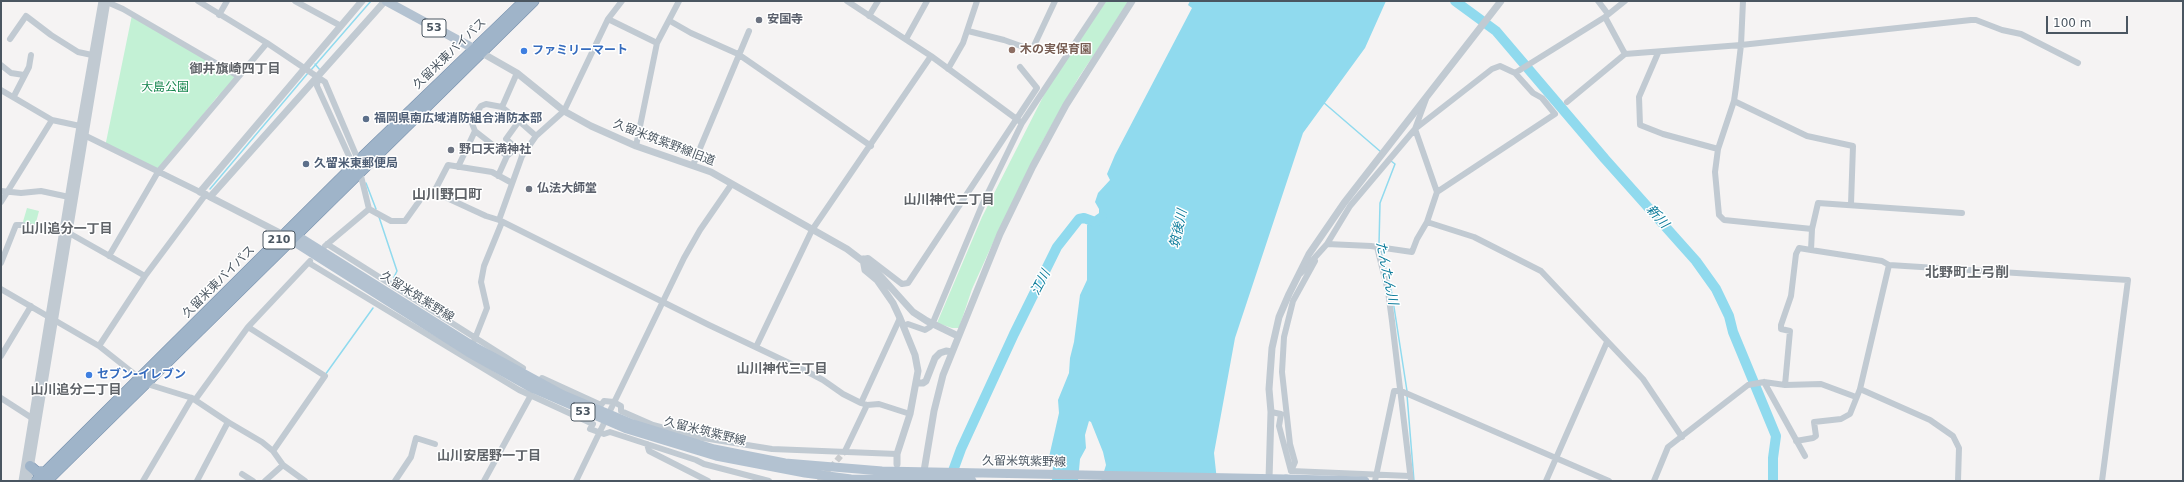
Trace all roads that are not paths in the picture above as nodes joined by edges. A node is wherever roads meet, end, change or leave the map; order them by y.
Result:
1 (106, 1) edge
2 (198, 1) edge
3 (227, 1) edge
4 (295, 1) edge
5 (362, 1) edge
6 (385, 1) edge
7 (524, 1) edge
8 (534, 1) edge
9 (622, 1) edge
10 (679, 1) edge
11 (847, 1) edge
12 (878, 1) edge
13 (927, 1) edge
14 (977, 1) edge
15 (1055, 1) edge
16 (1103, 1) edge
17 (1132, 1) edge
18 (1501, 1) edge
19 (1598, 1) edge
20 (1625, 1) edge
21 (1742, 1) edge
22 (219, 15) junction
23 (1606, 15) junction
24 (869, 16) junction
25 (608, 19) junction
26 (670, 21) junction
27 (341, 26) junction
28 (749, 31) dead end
29 (968, 31) junction
30 (10, 39) dead end
31 (906, 39) junction
32 (267, 43) junction
33 (657, 43) junction
34 (1741, 45) junction
35 (478, 51) junction
36 (1658, 53) junction
37 (738, 54) junction
38 (1625, 54) junction
39 (31, 55) dead end
40 (92, 55) junction
41 (931, 56) junction
42 (2078, 63) dead end
43 (1, 65) edge
44 (304, 67) junction
45 (1020, 67) dead end
46 (948, 69) junction
47 (517, 72) junction
48 (1515, 74) junction
49 (24, 75) junction
50 (238, 76) junction
51 (318, 77) junction
52 (1, 90) edge
53 (14, 96) junction
54 (1427, 98) junction
55 (1734, 101) junction
56 (1567, 102) dead end
57 (502, 107) junction
58 (564, 111) junction
59 (1015, 118) junction
60 (52, 120) junction
61 (519, 121) junction
62 (1022, 122) junction
63 (80, 126) junction
64 (1415, 128) junction
65 (476, 131) junction
66 (86, 136) junction
67 (536, 136) junction
68 (636, 146) junction
69 (871, 146) junction
70 (1718, 149) junction
71 (507, 156) junction
72 (694, 165) junction
73 (358, 167) junction
74 (458, 167) junction
75 (158, 172) junction
76 (498, 176) junction
77 (512, 182) junction
78 (731, 185) junction
79 (4, 192) edge
80 (434, 192) junction
81 (1437, 192) junction
82 (205, 195) junction
83 (69, 197) junction
84 (1, 202) edge
85 (1852, 204) junction
86 (369, 209) junction
87 (1962, 213) dead end
88 (500, 221) junction
89 (1427, 222) junction
90 (1812, 229) junction
91 (812, 230) junction
92 (66, 232) junction
93 (290, 237) junction
94 (1327, 244) junction
95 (1377, 247) junction
96 (1811, 250) junction
97 (1319, 253) junction
98 (318, 254) junction
99 (109, 256) junction
100 (863, 260) junction
101 (1, 263) edge
102 (1888, 265) junction
103 (145, 276) junction
104 (1297, 278) junction
105 (1, 288) edge
106 (664, 302) junction
107 (31, 306) junction
108 (52, 318) junction
109 (900, 318) junction
110 (934, 320) dead end
111 (904, 326) junction
112 (248, 327) junction
113 (930, 327) dead end
114 (958, 336) junction
115 (1607, 342) junction
116 (99, 346) junction
117 (756, 347) junction
118 (470, 348) junction
119 (952, 352) junction
120 (1, 356) edge
121 (143, 381) junction
122 (1764, 382) junction
123 (917, 383) junction
124 (1785, 385) junction
125 (1860, 389) junction
126 (1401, 391) junction
127 (531, 395) junction
128 (1856, 397) junction
129 (1, 398) edge
130 (194, 399) junction
131 (614, 402) junction
132 (864, 404) junction
133 (1271, 412) junction
134 (910, 414) junction
135 (607, 418) junction
136 (35, 420) junction
137 (228, 422) junction
138 (600, 433) junction
139 (1682, 437) junction
140 (1796, 441) junction
141 (435, 444) dead end
142 (646, 444) junction
143 (273, 451) junction
144 (845, 451) junction
145 (897, 454) junction
146 (1805, 456) dead end
147 (1556, 458) junction
148 (897, 464) dead end
149 (283, 465) junction
150 (30, 466) junction
151 (924, 472) junction
152 (1377, 473) junction
153 (242, 474) dead end
154 (933, 476) edge
155 (46, 477) edge
156 (1289, 477) edge
157 (1411, 478) edge
158 (1269, 480) edge
159 (22, 481) edge
160 (28, 481) edge
161 (36, 481) edge
162 (143, 481) edge
163 (197, 481) edge
164 (253, 481) edge
165 (265, 481) edge
166 (305, 481) edge
167 (396, 481) edge
168 (484, 481) edge
169 (576, 481) edge
170 (708, 481) edge
171 (769, 481) edge
172 (972, 481) edge
173 (1365, 481) edge
174 (1375, 481) edge
175 (1546, 481) edge
176 (1609, 481) edge
177 (1654, 481) edge
178 (1958, 481) edge
179 (2102, 481) edge

1 - 40 street
1 - 50 street
1 - 66 street
2 - 22 street
3 - 22 street
4 - 27 street
5 - 27 street
6 - 35 main road, 53
6 - 51 street
7 - 35 highway, 久留米東バイパス / 210
8 - 35 highway, 久留米東バイパス / 210
9 - 25 street
10 - 26 street
11 - 24 street
12 - 24 street
13 - 31 street
14 - 29 street
15 - 29 street
16 - 62 street
17 - 114 street
18 - 54 street
19 - 23 street
20 - 23 street
21 - 34 street
22 - 32 street
23 - 38 street
23 - 48 street
24 - 31 street
25 - 33 street
25 - 58 street
26 - 33 street
26 - 37 street
27 - 44 street
28 - 37 street
29 - 46 street
30 - 40 street
31 - 41 street
32 - 44 street
32 - 50 street
33 - 68 street
34 - 36 street
34 - 42 street
34 - 55 street
35 - 47 street, 久留米筑紫野線旧道
35 - 73 highway, 久留米東バイパス / 210
36 - 38 street
36 - 70 street
37 - 69 street
37 - 72 street
38 - 56 street
39 - 49 street
40 - 63 street
41 - 46 street
41 - 69 street
43 - 49 street
44 - 51 street
44 - 82 street
45 - 59 street
46 - 59 street
47 - 57 street
47 - 58 street, 久留米筑紫野線旧道
48 - 64 street
48 - 81 street
49 - 53 street
50 - 75 street
51 - 73 street
51 - 82 street
52 - 53 street
53 - 60 street
54 - 64 street
54 - 104 street
55 - 70 street
55 - 85 street
57 - 61 street
57 - 65 street
58 - 67 street
58 - 68 street, 久留米筑紫野線旧道
59 - 62 street
59 - 100 street
60 - 63 street
60 - 79 street
61 - 67 street
61 - 71 street
62 - 110 street
63 - 66 street
63 - 83 street
64 - 81 street
64 - 94 street
65 - 71 street
65 - 74 street
66 - 75 street
66 - 92 street
67 - 77 street
68 - 72 street, 久留米筑紫野線旧道
69 - 91 street
70 - 90 street
71 - 76 street
72 - 78 street, 久留米筑紫野線旧道
73 - 86 street
73 - 93 highway, 久留米東バイパス / 210
74 - 76 street
74 - 80 street
75 - 82 street
75 - 99 street
76 - 77 street
77 - 88 street
78 - 91 street, 久留米筑紫野線旧道
78 - 106 street
79 - 83 street
79 - 84 street
80 - 86 street
80 - 88 street
81 - 89 street
82 - 93 street
82 - 103 street
83 - 92 street
85 - 87 street
85 - 90 street
86 - 98 street
88 - 106 street
88 - 118 street
89 - 95 street
89 - 115 street
90 - 96 street
91 - 100 street, 久留米筑紫野線旧道
91 - 117 street
92 - 99 street
92 - 101 street
92 - 108 street
93 - 98 main road, 久留米筑紫野線 / 53
93 - 121 highway, 久留米東バイパス / 210
94 - 95 street
94 - 97 street
95 - 126 street
96 - 102 street
96 - 124 street
97 - 104 street
97 - 156 street
98 - 112 street
98 - 118 main road, 久留米筑紫野線 / 53
98 - 118 street
99 - 103 street
100 - 109 street, 久留米筑紫野線旧道
100 - 114 street, 久留米筑紫野線旧道
102 - 125 street
102 - 179 street
103 - 116 street
104 - 133 street
105 - 107 street
106 - 117 street
106 - 131 street
107 - 108 street
107 - 120 street
108 - 116 street
108 - 136 street
109 - 111 street, 久留米筑紫野線旧道
109 - 132 street
111 - 113 street
111 - 123 street, 久留米筑紫野線旧道
112 - 130 street
112 - 143 street
114 - 119 street
115 - 139 street
115 - 147 street
116 - 121 street
117 - 132 street
118 - 127 street
118 - 131 street
118 - 135 main road, 久留米筑紫野線 / 53
119 - 123 street
119 - 151 street
121 - 130 street
121 - 155 highway, 久留米東バイパス / 210
122 - 124 street
122 - 139 street
122 - 140 street
123 - 134 street, 久留米筑紫野線旧道
124 - 128 street
125 - 128 street
125 - 178 street
126 - 147 street
126 - 152 street
126 - 157 street
127 - 138 street
127 - 168 street
128 - 140 street
129 - 136 street
130 - 137 street
130 - 162 street
131 - 135 street
131 - 144 street
132 - 134 street
132 - 144 street
133 - 156 street
133 - 158 street
134 - 145 street, 久留米筑紫野線旧道
135 - 138 street
135 - 151 main road, 久留米筑紫野線 / 53
135 - 154 main road, 久留米筑紫野線 / 53
136 - 150 street
136 - 159 street
137 - 143 street
137 - 163 street
138 - 142 street
138 - 169 street
139 - 177 street
140 - 146 street
141 - 167 street
142 - 170 street
142 - 171 street
143 - 149 street
144 - 145 street
145 - 148 street, 久留米筑紫野線旧道
147 - 175 street
147 - 176 street
149 - 165 street
149 - 166 street
150 - 155 highway
150 - 160 street
151 - 154 main road, 久留米筑紫野線 / 53
152 - 156 street
152 - 157 street
152 - 174 street
153 - 164 street
154 - 158 main road, 久留米筑紫野線 / 53
154 - 172 main road, 久留米筑紫野線 / 53
155 - 161 highway, 久留米東バイパス / 210
156 - 158 main road, 久留米筑紫野線 / 53
156 - 173 main road, 久留米筑紫野線 / 53, bridge

